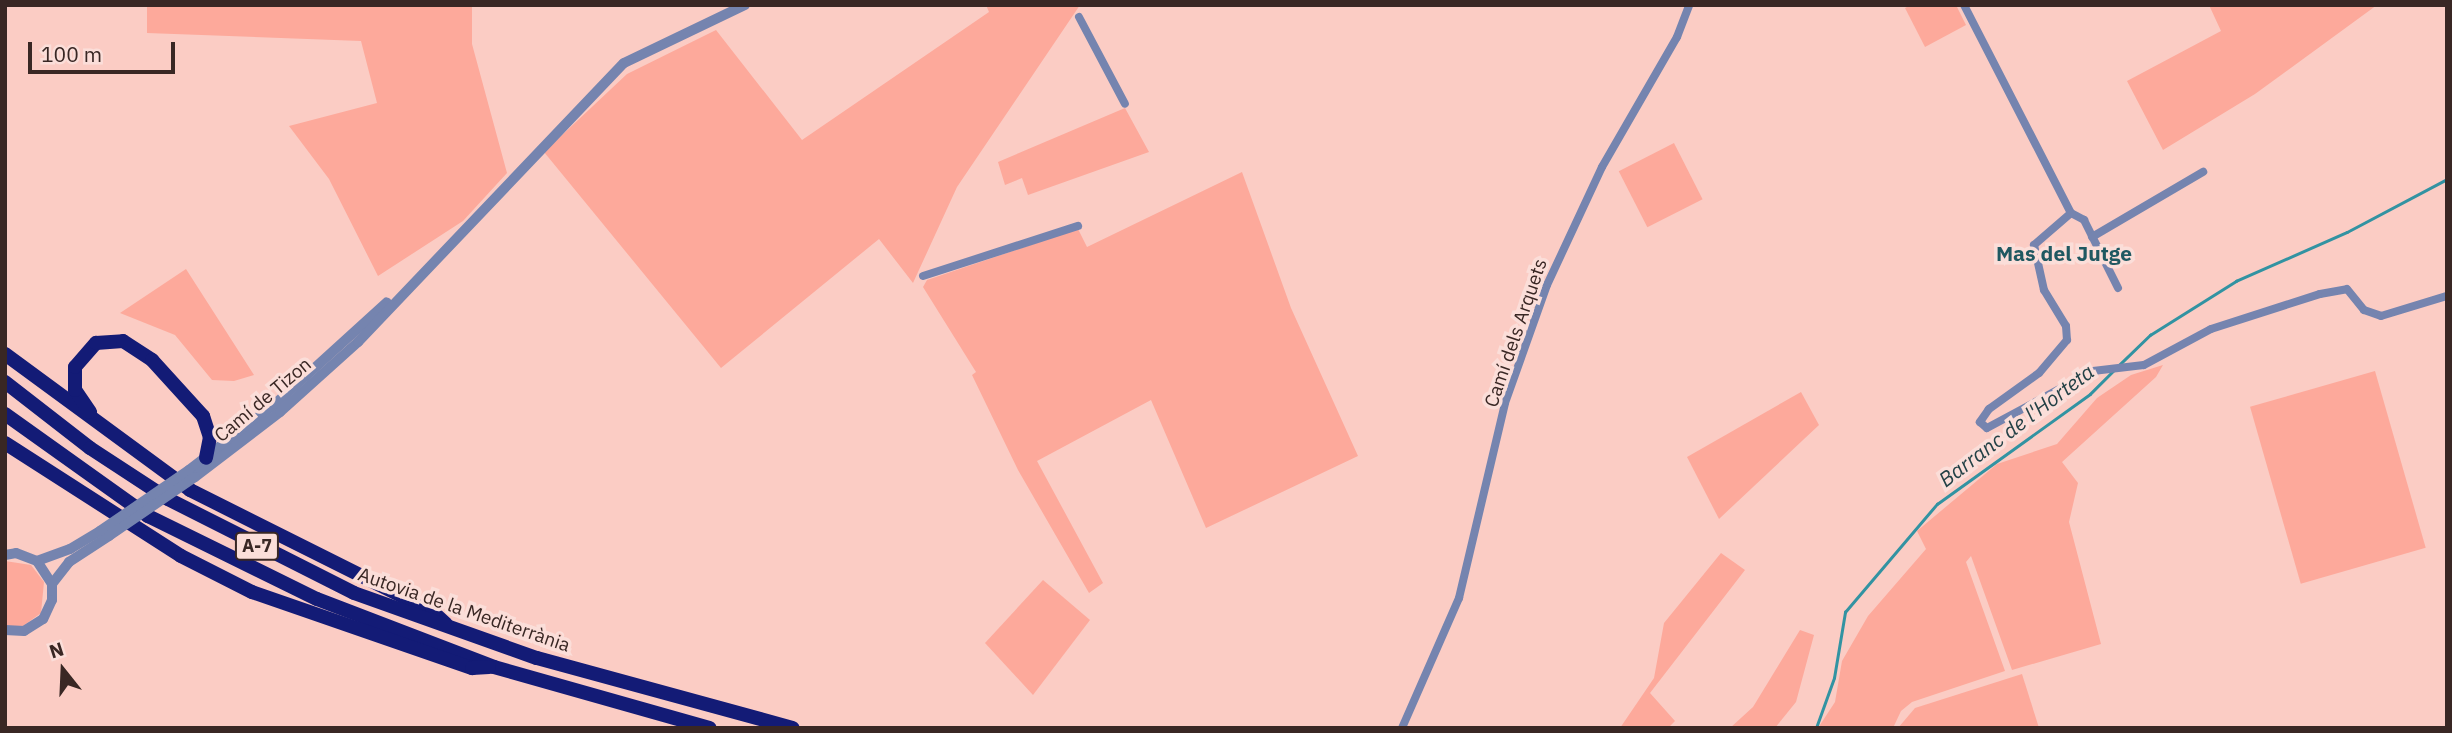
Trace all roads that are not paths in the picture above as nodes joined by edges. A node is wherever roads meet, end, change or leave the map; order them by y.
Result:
1 (745, 5) edge
2 (1689, 5) edge
3 (1965, 5) edge
4 (1079, 17) dead end
5 (1125, 104) dead end
6 (2203, 172) dead end
7 (2070, 213) junction
8 (476, 217) junction
9 (1078, 226) dead end
10 (2092, 236) junction
11 (923, 276) dead end
12 (2118, 288) dead end
13 (2447, 296) edge
14 (5, 354) edge
15 (5, 382) edge
16 (5, 414) edge
17 (106, 433) junction
18 (5, 443) edge
19 (206, 458) junction
20 (192, 473) junction
21 (104, 533) junction
22 (5, 555) edge
23 (37, 561) junction
24 (52, 584) junction
25 (447, 625) junction
26 (5, 630) edge
27 (494, 667) junction
28 (710, 728) edge
29 (793, 728) edge
30 (1402, 728) edge

1 - 8 street, Camí de Tizon
2 - 30 street, Camí dels Arquets
3 - 7 street
4 - 5 street
6 - 10 street
7 - 10 street
7 - 13 street
8 - 19 street, Camí de Tizon
8 - 20 street, Camí de Tizon
9 - 11 street
10 - 12 street
14 - 17 highway
15 - 25 highway, Autovia de la Mediterrània / A-7
16 - 27 highway, Autovia de la Mediterrània / A-7
17 - 19 highway
17 - 25 highway
18 - 27 highway
19 - 20 street, Camí de Tizon
20 - 21 street, Camí de Tizon, bridge
21 - 23 street, Camí de Tizon
21 - 24 street, Camí de Tizon
22 - 23 street
23 - 24 street
24 - 26 street
25 - 29 highway, Autovia de la Mediterrània / A-7
27 - 28 highway, Autovia de la Mediterrània / A-7

